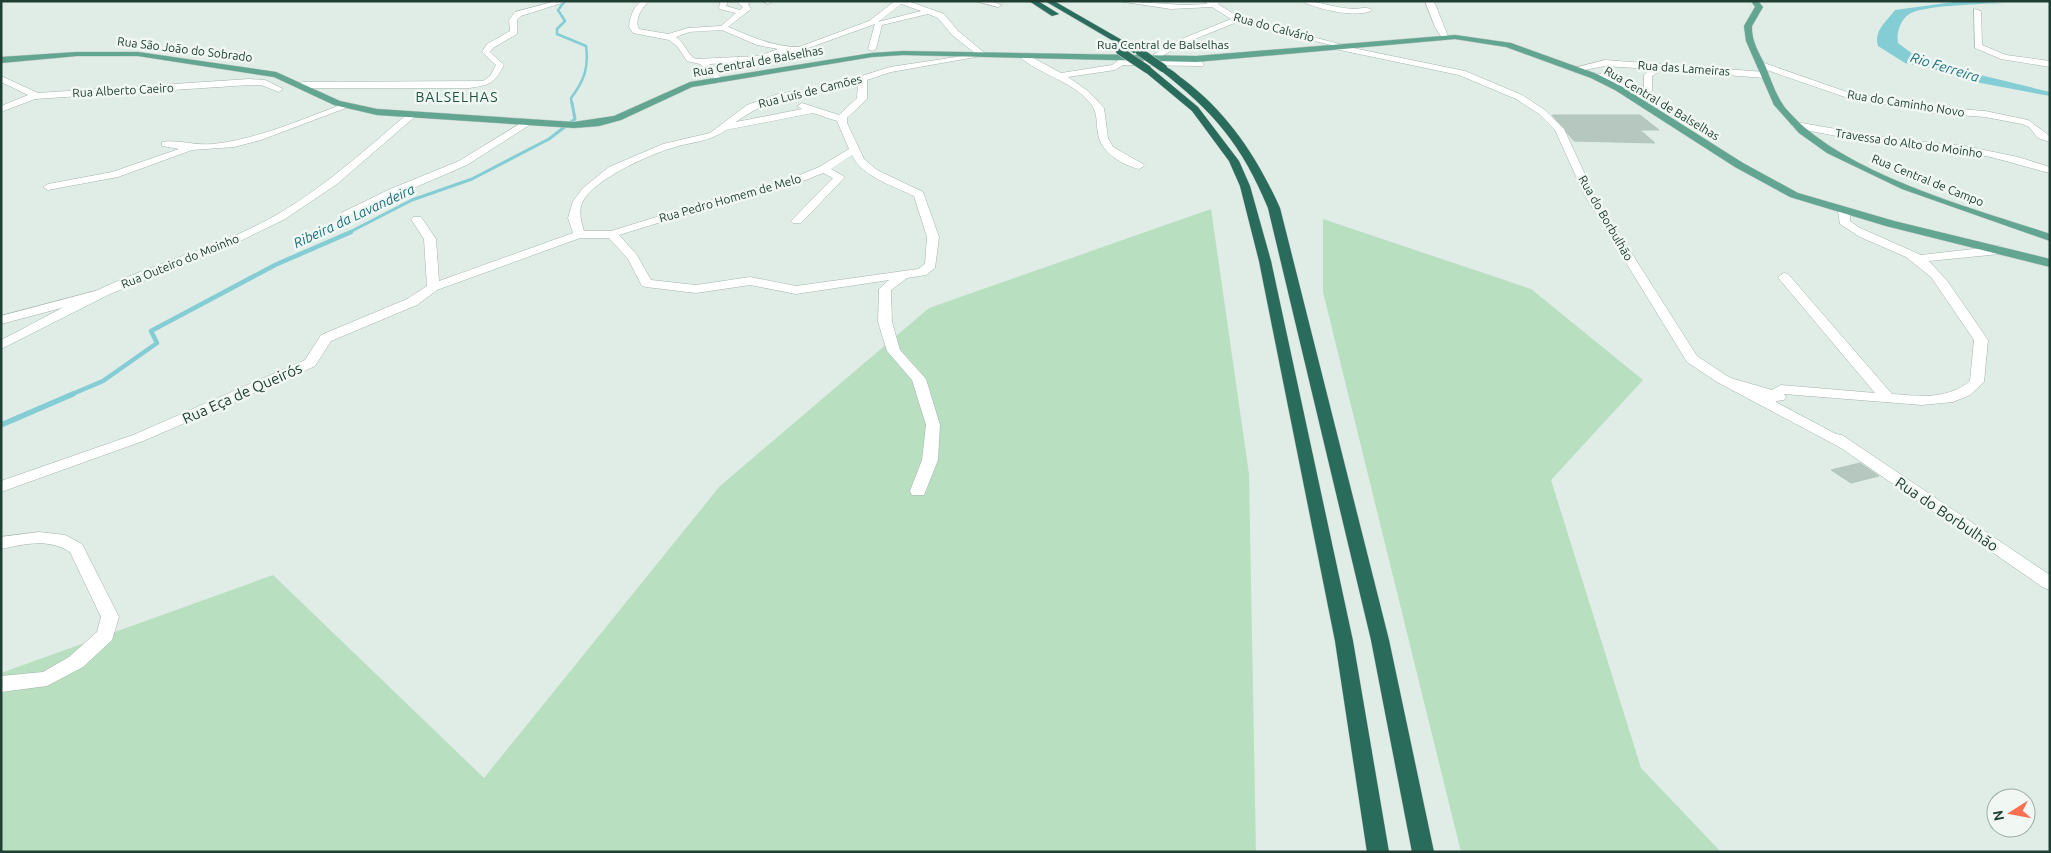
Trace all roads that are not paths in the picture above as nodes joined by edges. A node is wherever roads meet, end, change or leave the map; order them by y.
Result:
1 (565, 1) edge
2 (646, 1) edge
3 (724, 1) edge
4 (749, 1) edge
5 (900, 1) edge
6 (978, 1) edge
7 (1032, 1) edge
8 (1048, 1) edge
9 (1121, 1) edge
10 (1306, 1) edge
11 (1428, 1) edge
12 (1754, 1) edge
13 (1214, 3) edge
14 (998, 5) dead end
15 (1368, 10) dead end
16 (929, 11) junction
17 (1977, 11) dead end
18 (741, 12) junction
19 (1237, 20) junction
20 (876, 24) junction
21 (723, 28) junction
22 (667, 37) junction
23 (1446, 37) junction
24 (1353, 45) joint
25 (1340, 46) junction
26 (1170, 47) junction
27 (1365, 47) junction
28 (787, 49) junction
29 (872, 50) dead end
30 (1376, 54) junction
31 (983, 55) junction
32 (1023, 56) junction
33 (1122, 57) junction
34 (1, 60) edge
35 (1195, 61) junction
36 (703, 62) junction
37 (1162, 64) junction
38 (2050, 64) edge
39 (1659, 67) junction
40 (1574, 69) junction
41 (1763, 70) junction
42 (276, 75) joint
43 (1057, 76) junction
44 (1594, 76) junction
45 (864, 78) junction
46 (1, 79) edge
47 (719, 80) junction
48 (214, 84) junction
49 (302, 85) junction
50 (279, 89) dead end
51 (201, 95) dead end
52 (32, 96) junction
53 (777, 97) junction
54 (346, 106) junction
55 (1, 109) edge
56 (812, 110) junction
57 (413, 114) junction
58 (842, 119) junction
59 (529, 122) junction
60 (1796, 125) junction
61 (720, 128) junction
62 (2050, 139) edge
63 (166, 144) dead end
64 (189, 148) junction
65 (854, 150) junction
66 (1139, 166) dead end
67 (823, 169) junction
68 (2050, 170) edge
69 (48, 187) dead end
70 (1844, 212) junction
71 (347, 213) dead end
72 (416, 219) dead end
73 (797, 220) dead end
74 (612, 234) junction
75 (579, 235) junction
76 (2050, 238) edge
77 (2000, 250) junction
78 (1919, 259) junction
79 (2050, 264) edge
80 (904, 276) junction
81 (1784, 277) dead end
82 (433, 287) junction
83 (100, 293) junction
84 (1, 320) edge
85 (1, 345) edge
86 (1684, 348) junction
87 (1888, 399) junction
88 (1769, 400) junction
89 (1, 487) edge
90 (918, 491) dead end
91 (1, 543) edge
92 (2050, 584) edge
93 (1, 684) edge
94 (1378, 852) edge
95 (1423, 852) edge

1 - 49 street
2 - 22 street
3 - 18 street
4 - 18 street
5 - 16 street
5 - 20 street
6 - 14 street
7 - 33 highway
8 - 37 highway, bridge
9 - 13 street
10 - 15 street
11 - 23 street
12 - 41 main road, Rua Central de Campo
13 - 19 street, Rua do Calvário
16 - 20 street
16 - 31 street
17 - 38 street
18 - 21 street
19 - 25 street, Rua do Calvário
19 - 26 street
20 - 28 street
20 - 29 street
21 - 22 street
21 - 28 street
22 - 36 street
23 - 27 main road, Rua Central de Balselhas
23 - 40 main road, Rua Central de Balselhas
24 - 25 main road, Rua Central de Balselhas
24 - 27 street
25 - 30 street, Rua do Calvário
25 - 35 main road, Rua Central de Balselhas
26 - 35 street
26 - 37 street
27 - 30 street
28 - 36 street
30 - 86 street, Rua do Borbulhão
31 - 32 main road, Rua Central de Balselhas
31 - 45 street, Rua Luís de Camões
31 - 47 main road, Rua Central de Balselhas
32 - 33 main road, Rua Central de Balselhas
32 - 43 street
33 - 35 street
33 - 37 main road, Rua Central de Balselhas
33 - 43 street
33 - 94 highway, bridge
34 - 42 main road, Rua São João do Sobrado
35 - 37 main road, Rua Central de Balselhas
36 - 47 street
37 - 95 highway
39 - 40 street, Rua das Lameiras
39 - 41 street, Rua das Lameiras
39 - 44 street
40 - 44 main road, Rua Central de Balselhas
41 - 60 main road, Rua Central de Campo
41 - 62 street, Rua do Caminho Novo
42 - 49 main road, Rua Central de Balselhas
43 - 66 street
44 - 70 main road, Rua Central de Balselhas
45 - 53 street, Rua Luís de Camões
45 - 58 street
46 - 52 street
47 - 59 main road, Rua Central de Balselhas
48 - 50 street, Rua Alberto Caeiro
48 - 51 street
48 - 52 street, Rua Alberto Caeiro
49 - 54 main road, Rua Central de Balselhas
52 - 55 street, Rua Alberto Caeiro
53 - 56 street
53 - 61 street, Rua Luís de Camões
54 - 57 main road, Rua Central de Balselhas
54 - 64 street
56 - 58 street
56 - 61 street
57 - 59 main road, Rua Central de Balselhas
57 - 83 street, Rua Outeiro do Moinho
58 - 65 street
59 - 71 street
60 - 68 street, Travessa do Alto do Moinho
60 - 76 main road, Rua Central de Campo
61 - 75 street, Rua Luís de Camões
63 - 64 street
64 - 69 street
65 - 67 street, Rua Pedro Homem de Melo
65 - 80 street
67 - 73 street
67 - 74 street, Rua Pedro Homem de Melo
70 - 77 main road, Rua Central de Balselhas
70 - 78 street
72 - 82 street
74 - 75 street, Rua Pedro Homem de Melo
74 - 80 street
75 - 82 street, Rua Eça de Queirós
77 - 78 street
77 - 79 main road, Rua Central de Balselhas
78 - 87 street
80 - 90 street
81 - 87 street
82 - 89 street, Rua Eça de Queirós
83 - 84 street, Rua Outeiro do Moinho
83 - 85 street
86 - 88 street, Rua do Borbulhão
86 - 88 street, Rua do Borbulhão
87 - 88 street
88 - 92 street, Rua do Borbulhão
91 - 93 street

